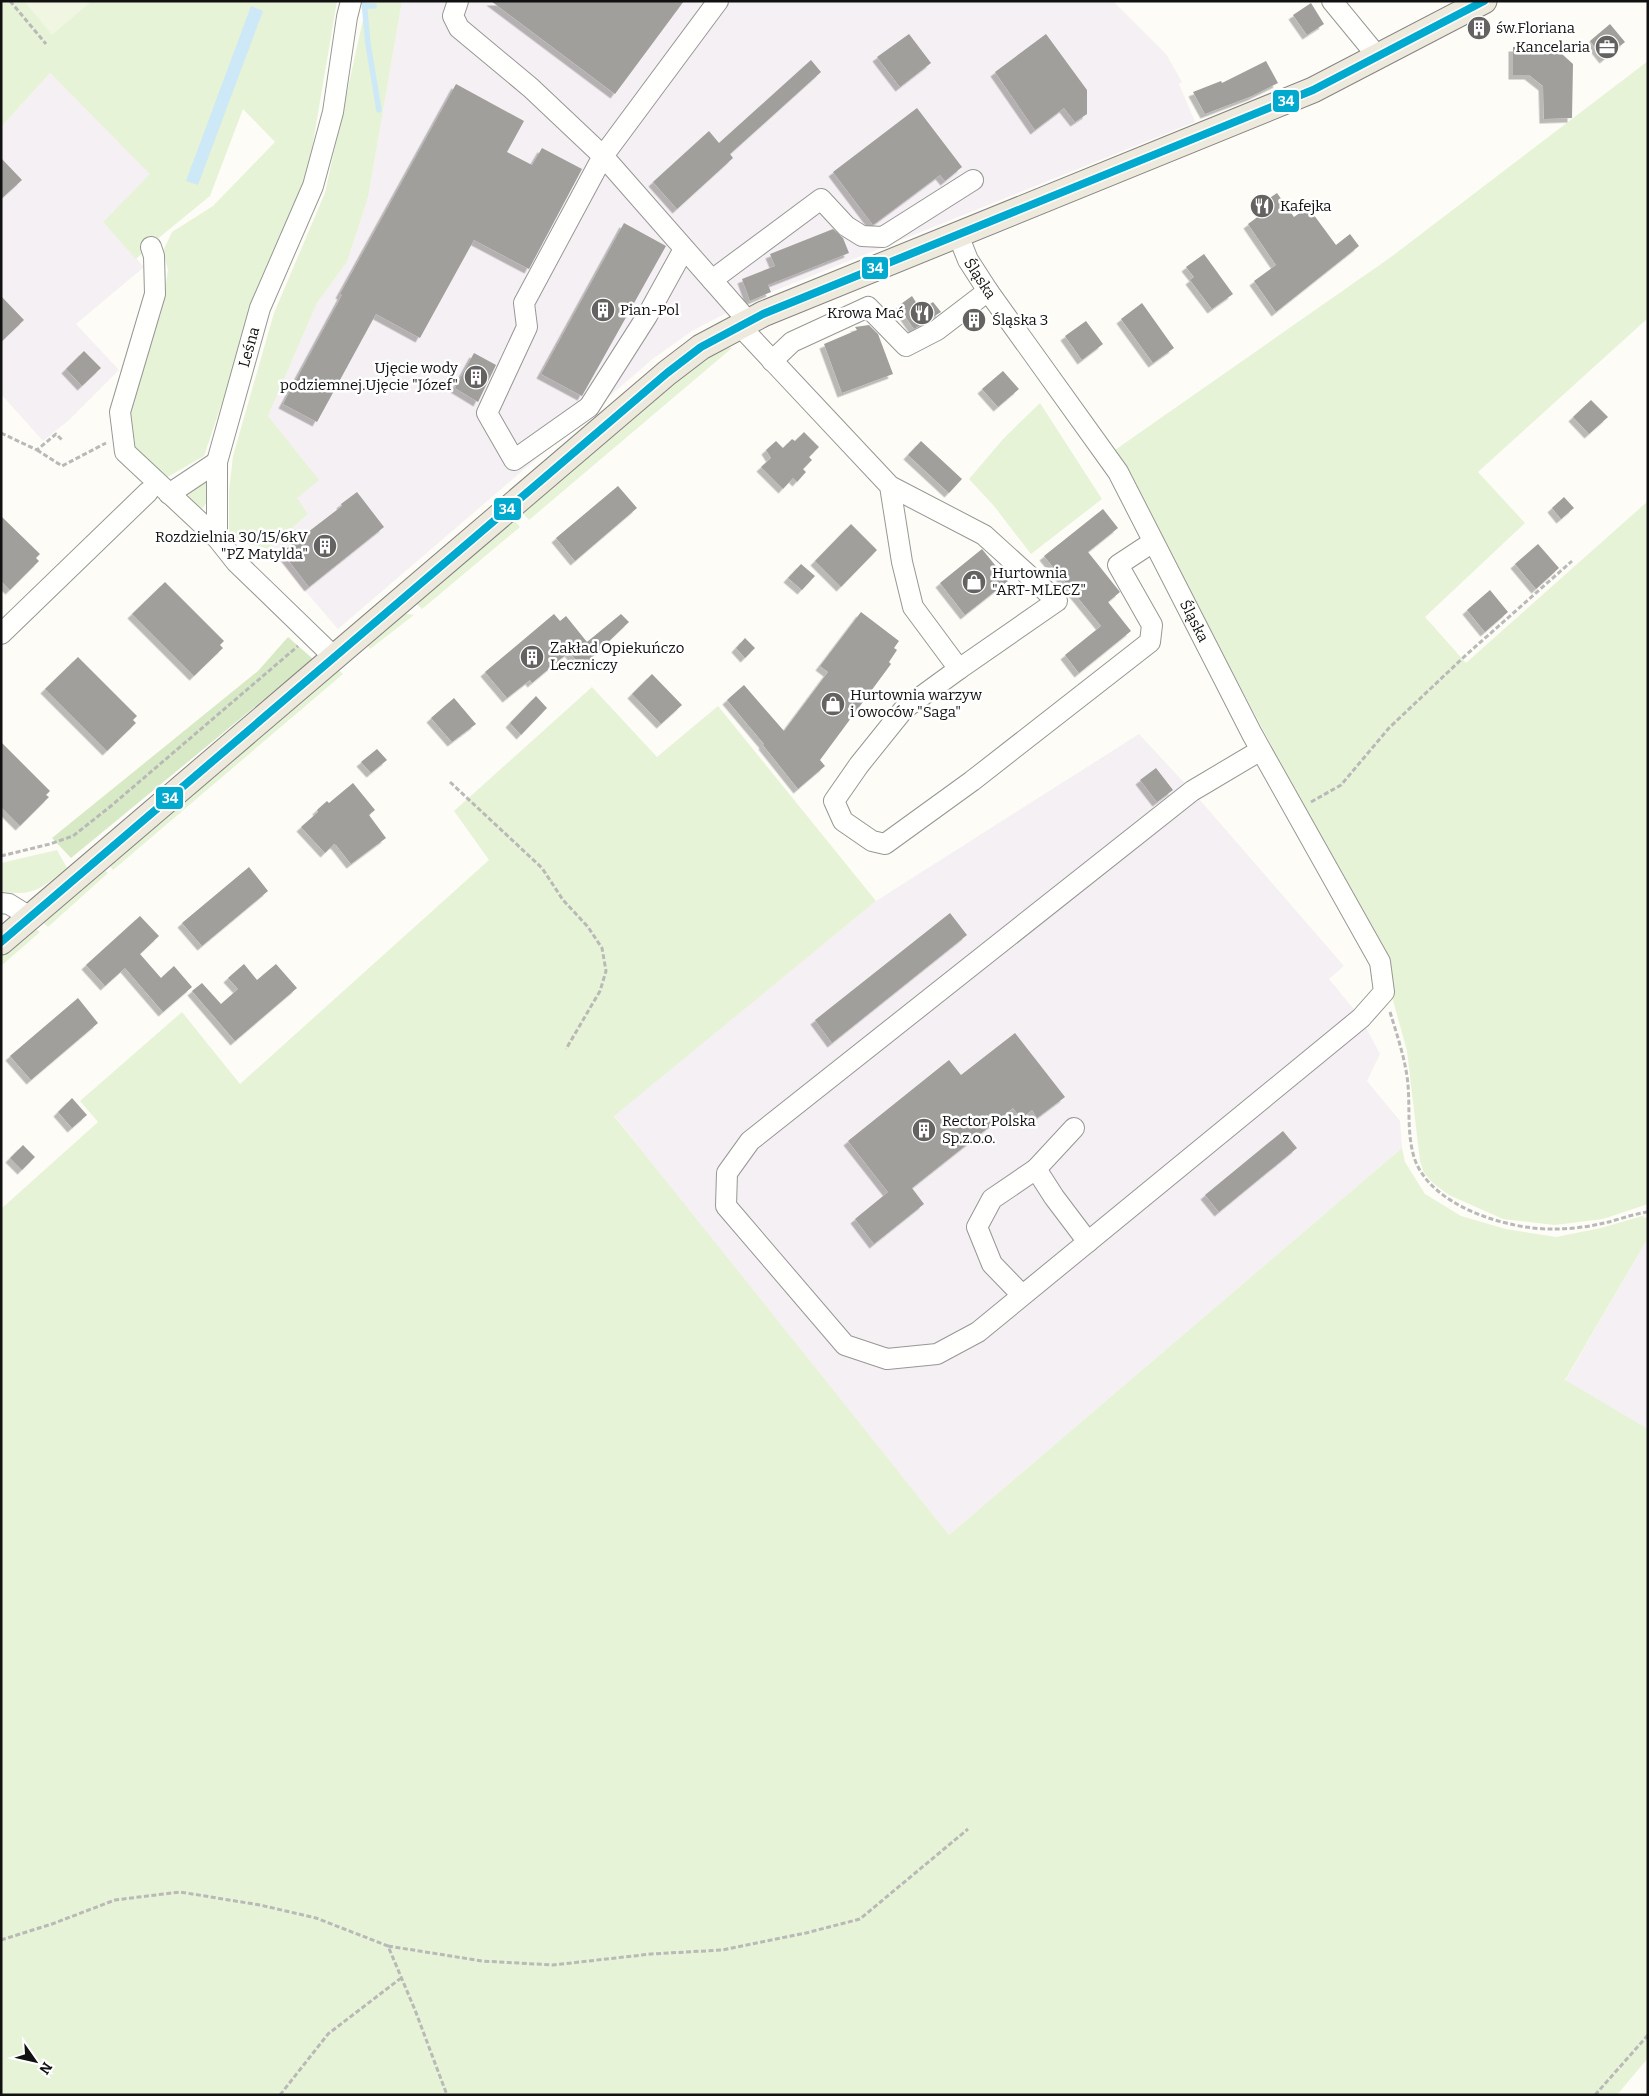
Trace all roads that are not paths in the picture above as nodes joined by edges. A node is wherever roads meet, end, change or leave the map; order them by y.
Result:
1 (351, 1) edge
2 (458, 1) edge
3 (718, 1) edge
4 (1332, 1) edge
5 (1484, 1) edge
6 (1378, 57) junction
7 (603, 156) junction
8 (973, 180) dead end
9 (958, 235) junction
10 (151, 247) dead end
11 (684, 249) junction
12 (712, 280) junction
13 (988, 291) junction
14 (743, 323) junction
15 (772, 361) junction
16 (217, 462) junction
17 (890, 486) junction
18 (148, 492) dead end
19 (169, 494) junction
20 (217, 538) junction
21 (1153, 542) junction
22 (1, 634) edge
23 (333, 656) junction
24 (959, 669) junction
25 (1261, 750) junction
26 (1, 903) edge
27 (30, 917) junction
28 (1, 942) edge
29 (1074, 1128) dead end
30 (1036, 1168) junction
31 (1088, 1242) junction
32 (1022, 1296) junction

1 - 16 street, Leśna
2 - 7 street
3 - 7 street
4 - 6 street
5 - 6 main road
6 - 9 main road
7 - 11 street
7 - 11 street
8 - 12 street
9 - 13 street, Śląska
9 - 14 main road
10 - 19 street
11 - 12 street
12 - 14 street
13 - 15 street
13 - 21 street, Śląska
14 - 15 street
14 - 23 main road
15 - 17 street
16 - 19 street
16 - 20 street, Leśna
17 - 24 street
17 - 24 street
18 - 22 street
19 - 20 street
20 - 23 street
21 - 24 street
21 - 25 street, Śląska
23 - 27 main road
25 - 31 street, Śląska
25 - 32 street
26 - 27 street
27 - 28 main road
29 - 30 street
30 - 31 street
30 - 32 street
31 - 32 street

